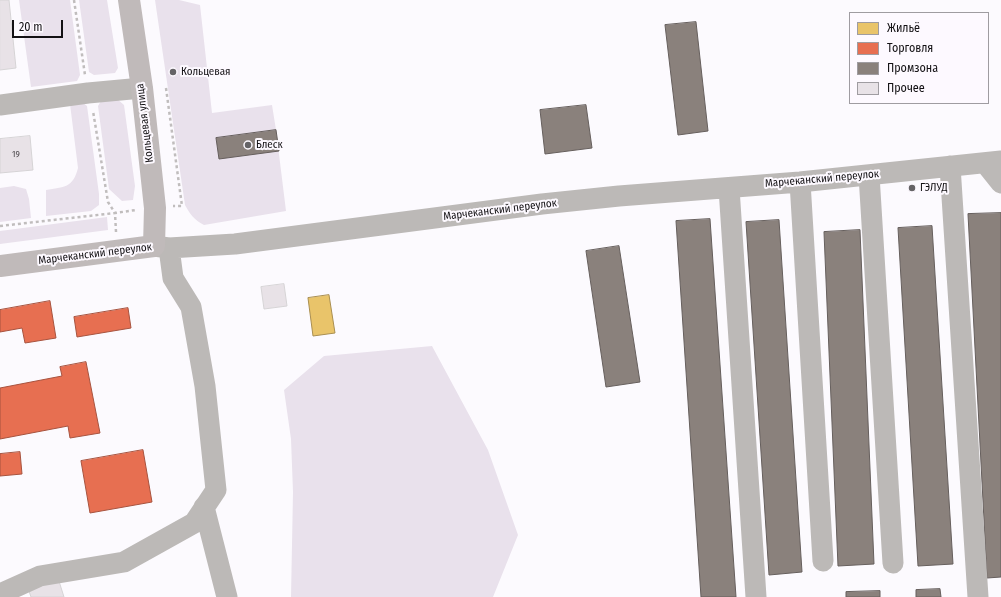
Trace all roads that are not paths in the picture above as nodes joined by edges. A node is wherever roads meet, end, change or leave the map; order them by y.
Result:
1 (129, 0) edge
2 (142, 88) junction
3 (0, 105) edge
4 (993, 162) edge
5 (950, 166) junction
6 (869, 175) junction
7 (800, 182) junction
8 (1001, 183) edge
9 (729, 188) junction
10 (162, 247) junction
11 (0, 266) edge
12 (204, 507) junction
13 (823, 561) dead end
14 (892, 563) dead end
15 (0, 594) edge
16 (227, 597) edge
17 (756, 597) edge
18 (978, 597) edge

1 - 2 main road, Кольцевая улица
2 - 3 street
2 - 10 main road, Кольцевая улица
4 - 5 street, Марчеканский переулок
4 - 8 street
5 - 6 street, Марчеканский переулок
5 - 18 street
6 - 7 street, Марчеканский переулок
6 - 14 street
7 - 9 street, Марчеканский переулок
7 - 13 street
9 - 10 street, Марчеканский переулок
9 - 17 street
10 - 11 main road, Марчеканский переулок
10 - 12 street
12 - 15 street
12 - 16 street

